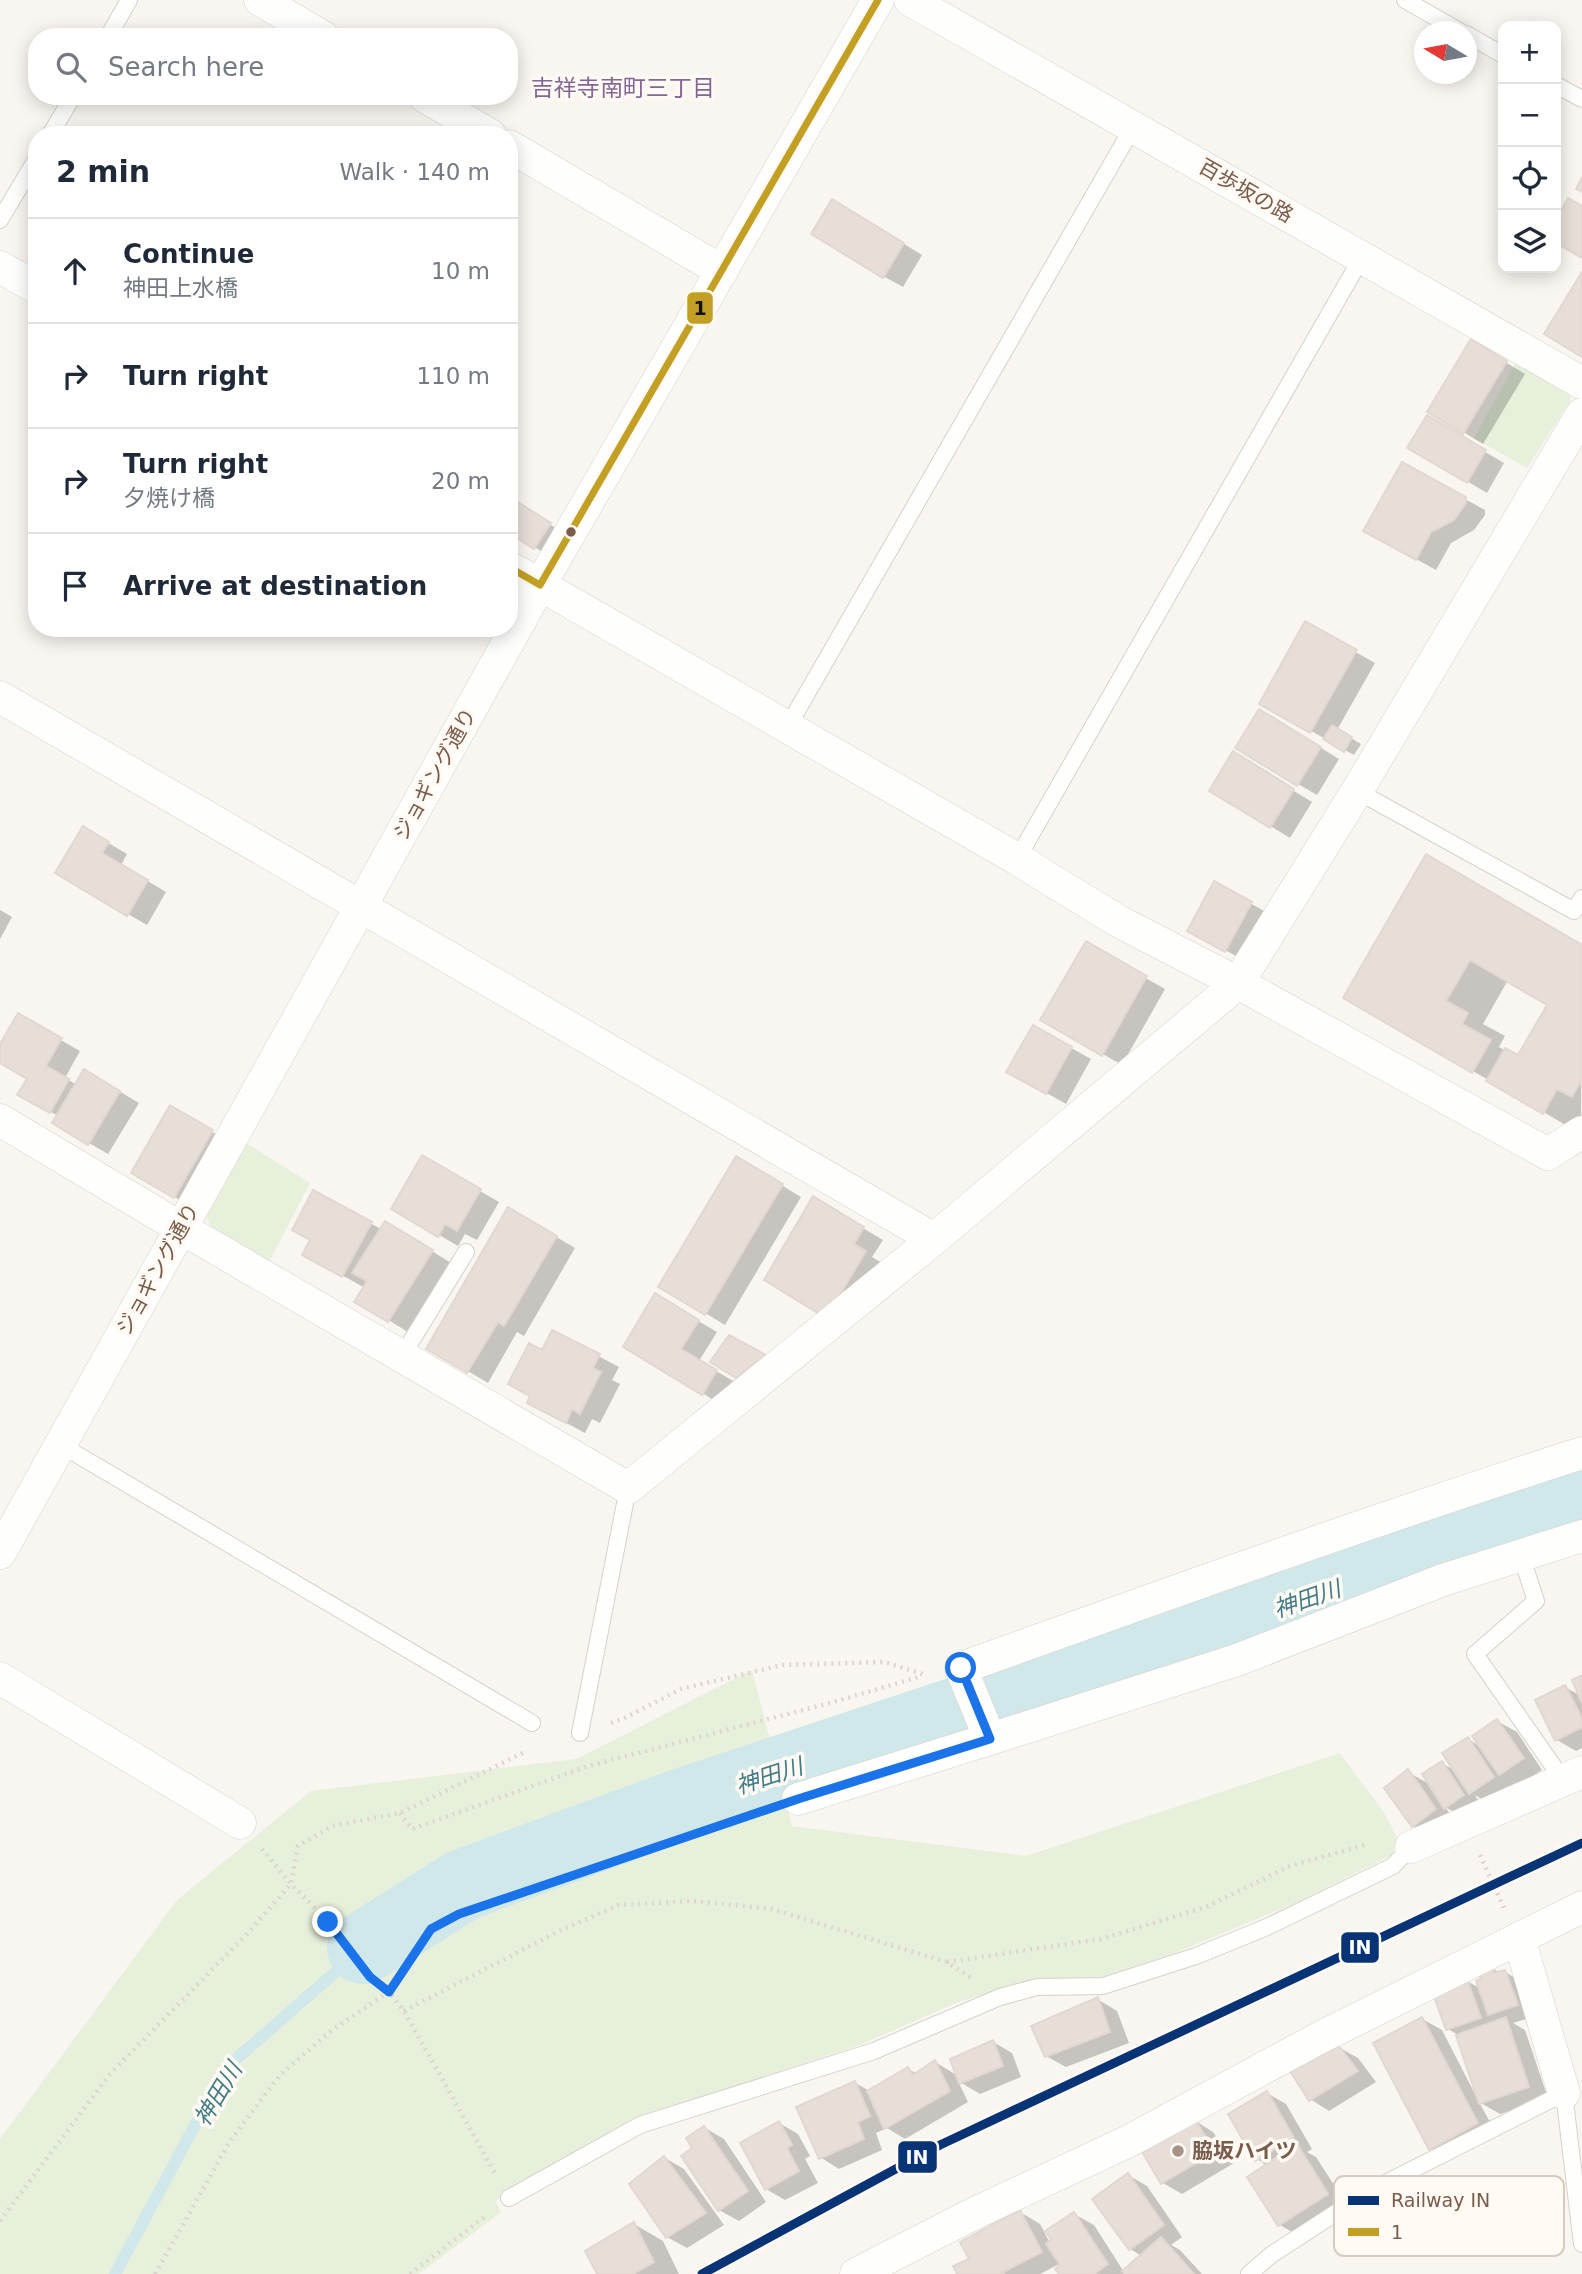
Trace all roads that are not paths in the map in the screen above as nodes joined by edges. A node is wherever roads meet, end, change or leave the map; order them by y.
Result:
1 (129, 0) edge
2 (260, 0) edge
3 (878, 0) edge
4 (910, 0) edge
5 (1405, 0) edge
6 (1442, 21) edge
7 (113, 28) edge
8 (308, 28) edge
9 (1477, 40) edge
10 (1498, 52) edge
11 (1561, 88) edge
12 (1582, 99) edge
13 (68, 105) edge
14 (439, 105) edge
15 (55, 126) edge
16 (475, 126) edge
17 (1132, 127) junction
18 (518, 151) edge
19 (28, 173) edge
20 (0, 220) edge
21 (1362, 257) junction
22 (0, 267) edge
23 (722, 271) junction
24 (28, 283) edge
25 (1582, 383) edge
26 (1582, 414) edge
27 (518, 572) edge
28 (540, 585) junction
29 (518, 624) edge
30 (511, 637) edge
31 (0, 697) edge
32 (787, 728) junction
33 (1357, 791) junction
34 (1017, 859) junction
35 (1582, 898) edge
36 (361, 906) junction
37 (1238, 983) junction
38 (0, 1120) edge
39 (1582, 1132) edge
40 (181, 1228) junction
41 (934, 1239) junction
42 (466, 1252) dead end
43 (402, 1356) junction
44 (61, 1445) junction
45 (1582, 1453) edge
46 (628, 1488) junction
47 (1582, 1536) edge
48 (0, 1553) edge
49 (1521, 1555) junction
50 (0, 1678) edge
51 (532, 1723) dead end
52 (987, 1732) junction
53 (580, 1733) dead end
54 (1572, 1776) edge
55 (798, 1799) road end
56 (240, 1823) road end
57 (1411, 1847) joint
58 (1582, 1907) edge
59 (1519, 1938) junction
60 (1564, 2093) junction
61 (1400, 2176) edge
62 (509, 2198) road end
63 (1334, 2214) edge
64 (1582, 2244) edge
65 (856, 2274) edge
66 (1249, 2274) edge

1 - 7 lane
2 - 8 street
3 - 23 street, ジョギング通り
4 - 17 street, 百歩坂の路
5 - 6 lane
9 - 10 lane
11 - 12 lane
13 - 15 lane
14 - 16 street
17 - 21 street, 百歩坂の路
17 - 32 lane
18 - 23 street
19 - 20 lane
21 - 25 street, 百歩坂の路
21 - 34 lane
22 - 24 street
23 - 28 street, ジョギング通り
26 - 33 street
27 - 28 street
28 - 29 street, ジョギング通り
28 - 32 street
30 - 36 street, ジョギング通り
31 - 36 street
32 - 34 street
33 - 35 lane
33 - 37 street
34 - 37 street
36 - 40 street, ジョギング通り
36 - 41 street
37 - 39 street
37 - 41 street
38 - 40 street
40 - 43 street
40 - 44 street, ジョギング通り
41 - 46 street
42 - 43 lane
43 - 46 street
44 - 48 street, ジョギング通り
44 - 51 lane
45 - 52 street
46 - 53 lane
47 - 49 street
49 - 52 street
49 - 54 lane
50 - 56 street
52 - 55 street
54 - 57 street
57 - 62 lane
58 - 59 street
59 - 60 street
59 - 65 street
60 - 61 lane
60 - 64 lane
63 - 66 lane

